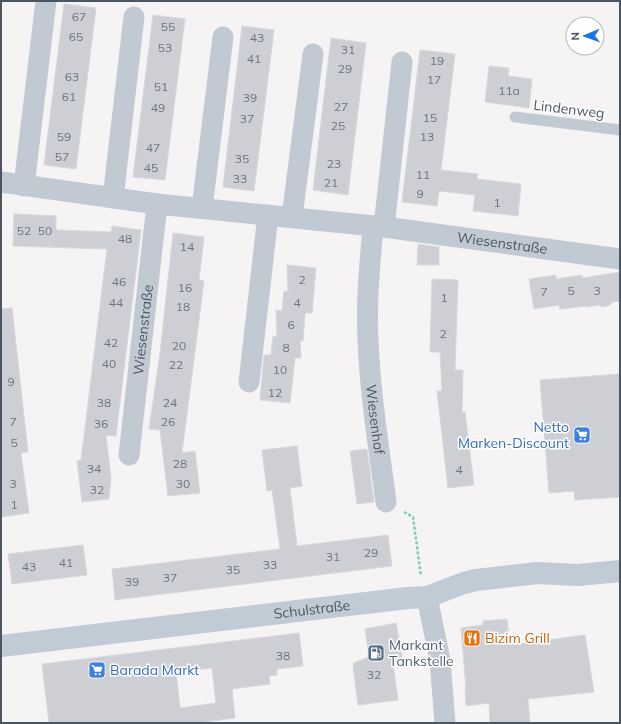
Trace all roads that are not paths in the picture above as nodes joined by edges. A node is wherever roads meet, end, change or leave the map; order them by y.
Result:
1 (46, 1) edge
2 (134, 17) dead end
3 (223, 37) dead end
4 (313, 54) dead end
5 (402, 62) dead end
6 (515, 118) dead end
7 (620, 130) edge
8 (1, 182) edge
9 (24, 186) junction
10 (113, 198) junction
11 (157, 204) junction
12 (202, 208) junction
13 (268, 215) junction
14 (292, 217) junction
15 (378, 227) junction
16 (620, 259) edge
17 (249, 382) dead end
18 (129, 455) dead end
19 (386, 502) road end
20 (620, 571) edge
21 (427, 597) junction
22 (1, 646) edge
23 (446, 723) edge

1 - 9 street
2 - 10 street
3 - 12 street
4 - 14 street
5 - 15 street
6 - 7 lane, Lindenweg
8 - 9 street, Wiesenstraße
9 - 10 street, Wiesenstraße
10 - 11 street, Wiesenstraße
11 - 12 street, Wiesenstraße
11 - 18 street, Wiesenstraße
12 - 13 street, Wiesenstraße
13 - 14 street, Wiesenstraße
13 - 17 street
14 - 15 street, Wiesenstraße
15 - 16 street, Wiesenstraße
15 - 19 street, Wiesenhof
20 - 21 main road, Schulstraße
21 - 22 main road, Schulstraße
21 - 23 street

